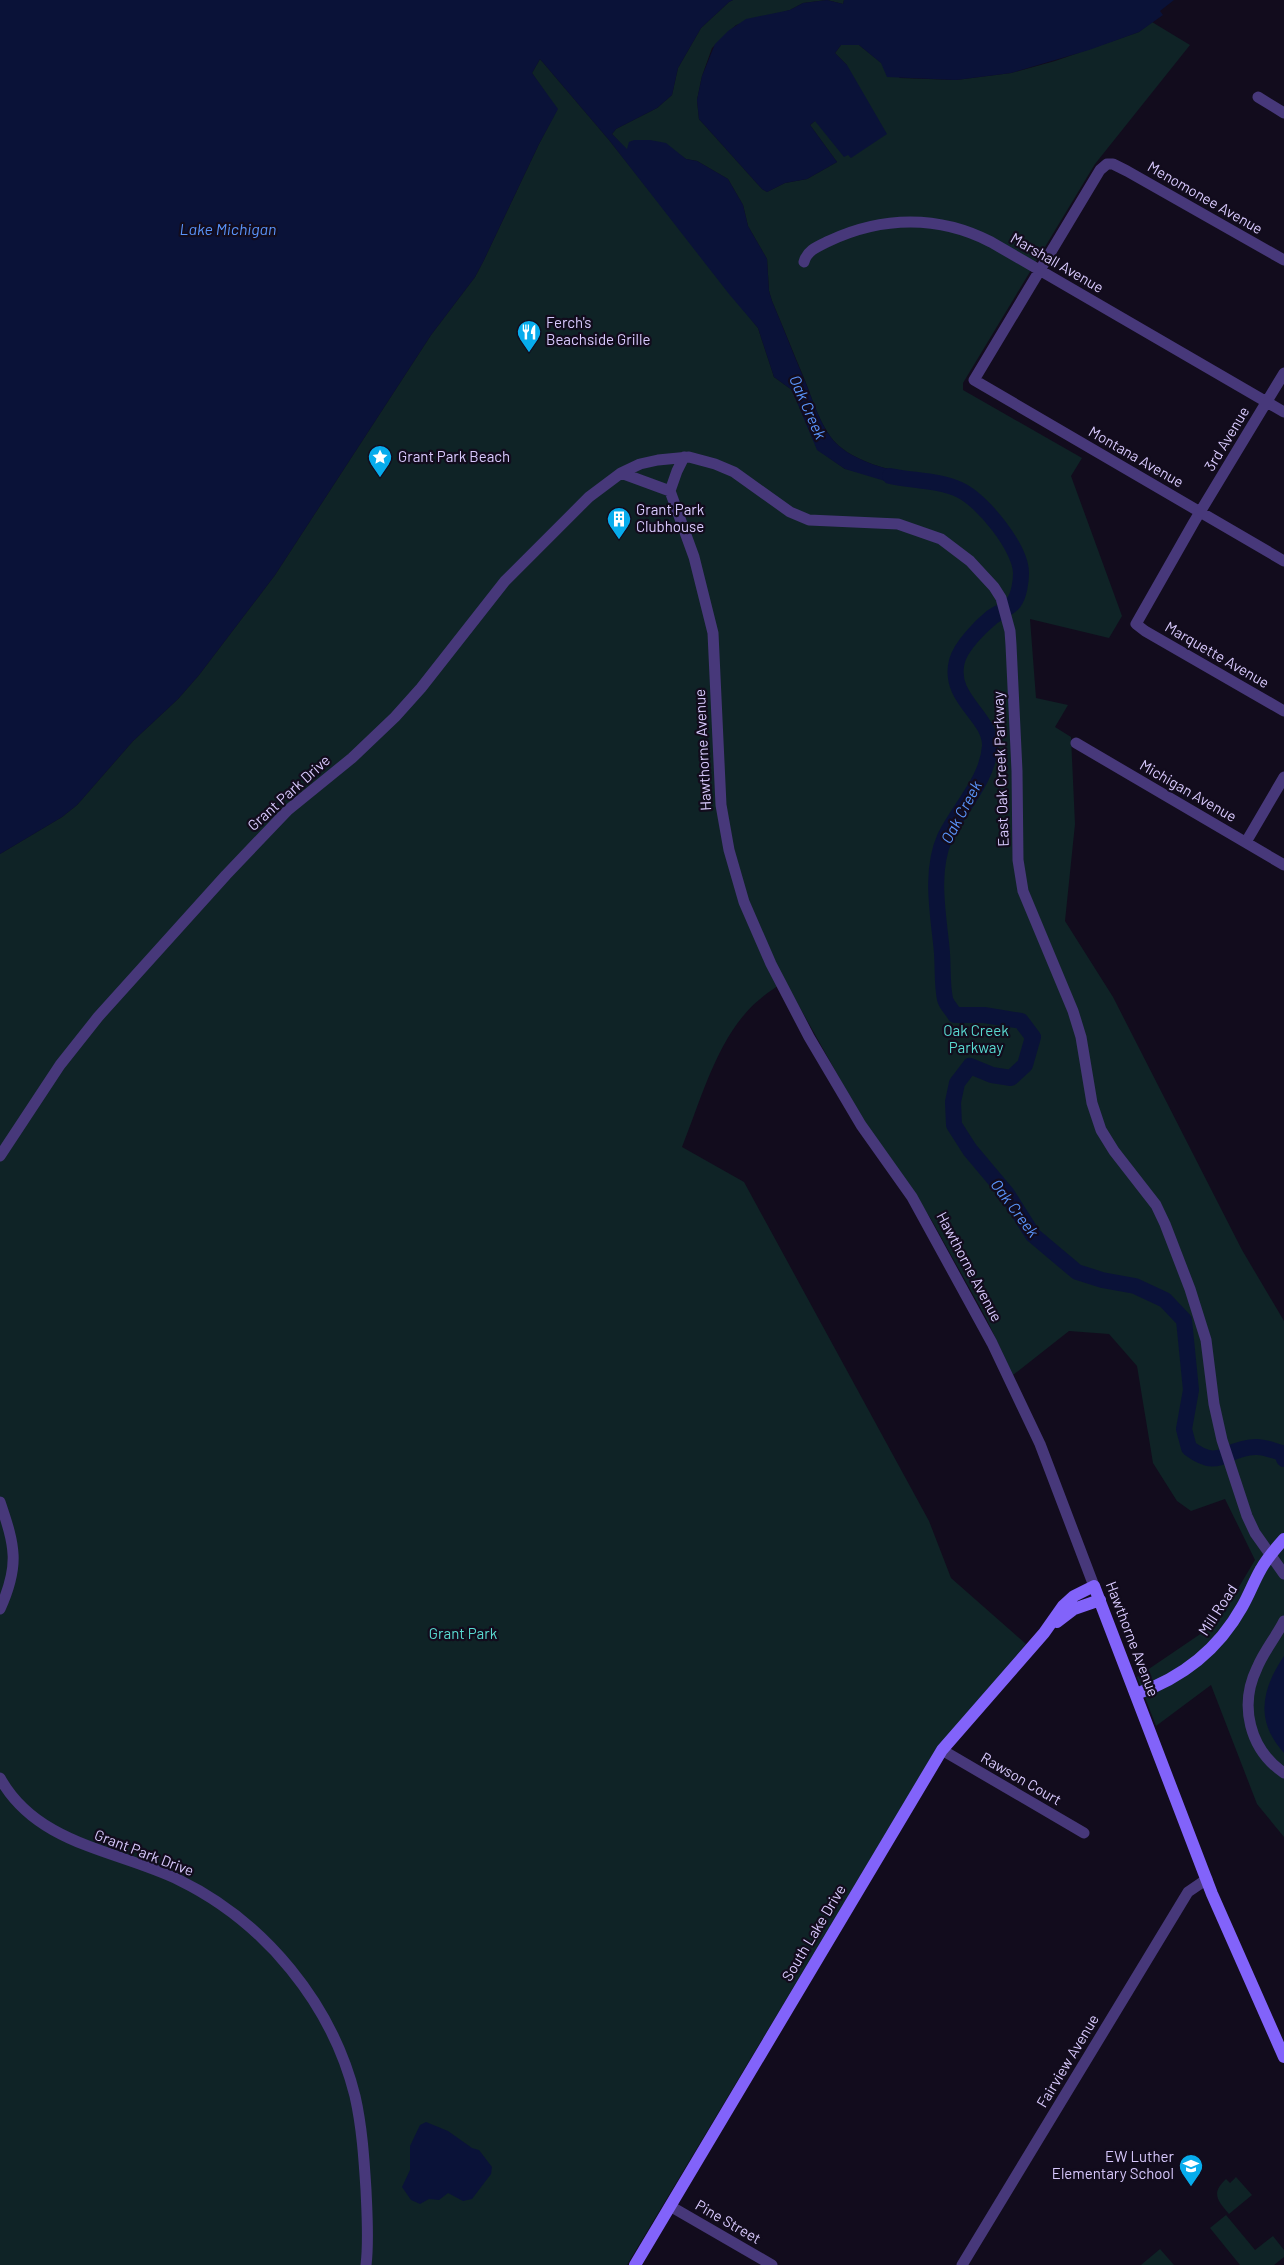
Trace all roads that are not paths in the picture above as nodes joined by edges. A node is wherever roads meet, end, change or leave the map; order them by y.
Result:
1 (1258, 97) dead end
2 (1284, 112) edge
3 (1284, 260) edge
4 (804, 262) dead end
5 (1039, 270) junction
6 (1284, 373) edge
7 (1266, 402) junction
8 (1284, 412) edge
9 (684, 457) junction
10 (621, 473) junction
11 (670, 491) junction
12 (1200, 512) junction
13 (1284, 561) edge
14 (1136, 624) joint
15 (1284, 711) edge
16 (1076, 743) dead end
17 (1284, 777) edge
18 (1246, 842) junction
19 (1284, 866) edge
20 (0, 1156) edge
21 (0, 1502) edge
22 (1284, 1539) edge
23 (1271, 1554) junction
24 (1284, 1574) edge
25 (1094, 1586) junction
26 (1100, 1600) junction
27 (0, 1609) edge
28 (1284, 1622) edge
29 (1044, 1633) junction
30 (1136, 1694) junction
31 (942, 1750) junction
32 (1284, 1773) edge
33 (0, 1778) edge
34 (1084, 1833) dead end
35 (1206, 1879) junction
36 (1284, 2057) edge
37 (670, 2206) junction
38 (366, 2265) edge
39 (634, 2265) edge
40 (772, 2265) edge
41 (962, 2265) edge

1 - 2 street
3 - 5 street, Menomonee Avenue
4 - 5 street, Marshall Avenue
5 - 7 street, Marshall Avenue
5 - 12 street, Montana Avenue
6 - 7 street, 3rd Avenue
7 - 8 street, Marshall Avenue
7 - 12 street, 3rd Avenue
9 - 10 street, East Oak Creek Parkway
9 - 11 street
9 - 23 street, East Oak Creek Parkway
10 - 11 street
10 - 20 street, Grant Park Drive
11 - 25 street, Hawthorne Avenue
12 - 13 street, Montana Avenue
12 - 14 street, 3rd Avenue
14 - 15 street, Marquette Avenue
16 - 18 street, Michigan Avenue
17 - 18 street
18 - 19 street, Michigan Avenue
21 - 27 street
22 - 23 street, Mill Road
23 - 24 street
23 - 30 street, Mill Road
25 - 26 street, Hawthorne Avenue
25 - 29 street, South Lake Drive
26 - 29 street, South Lake Drive
26 - 30 street, Hawthorne Avenue
28 - 32 street
29 - 31 street, South Lake Drive
30 - 35 street, Hawthorne Avenue
31 - 34 street, Rawson Court
31 - 37 street, South Lake Drive
33 - 38 street, Grant Park Drive
35 - 36 street, Hawthorne Avenue
35 - 41 street, Fairview Avenue
37 - 39 street, South Lake Drive
37 - 40 street, Pine Street

